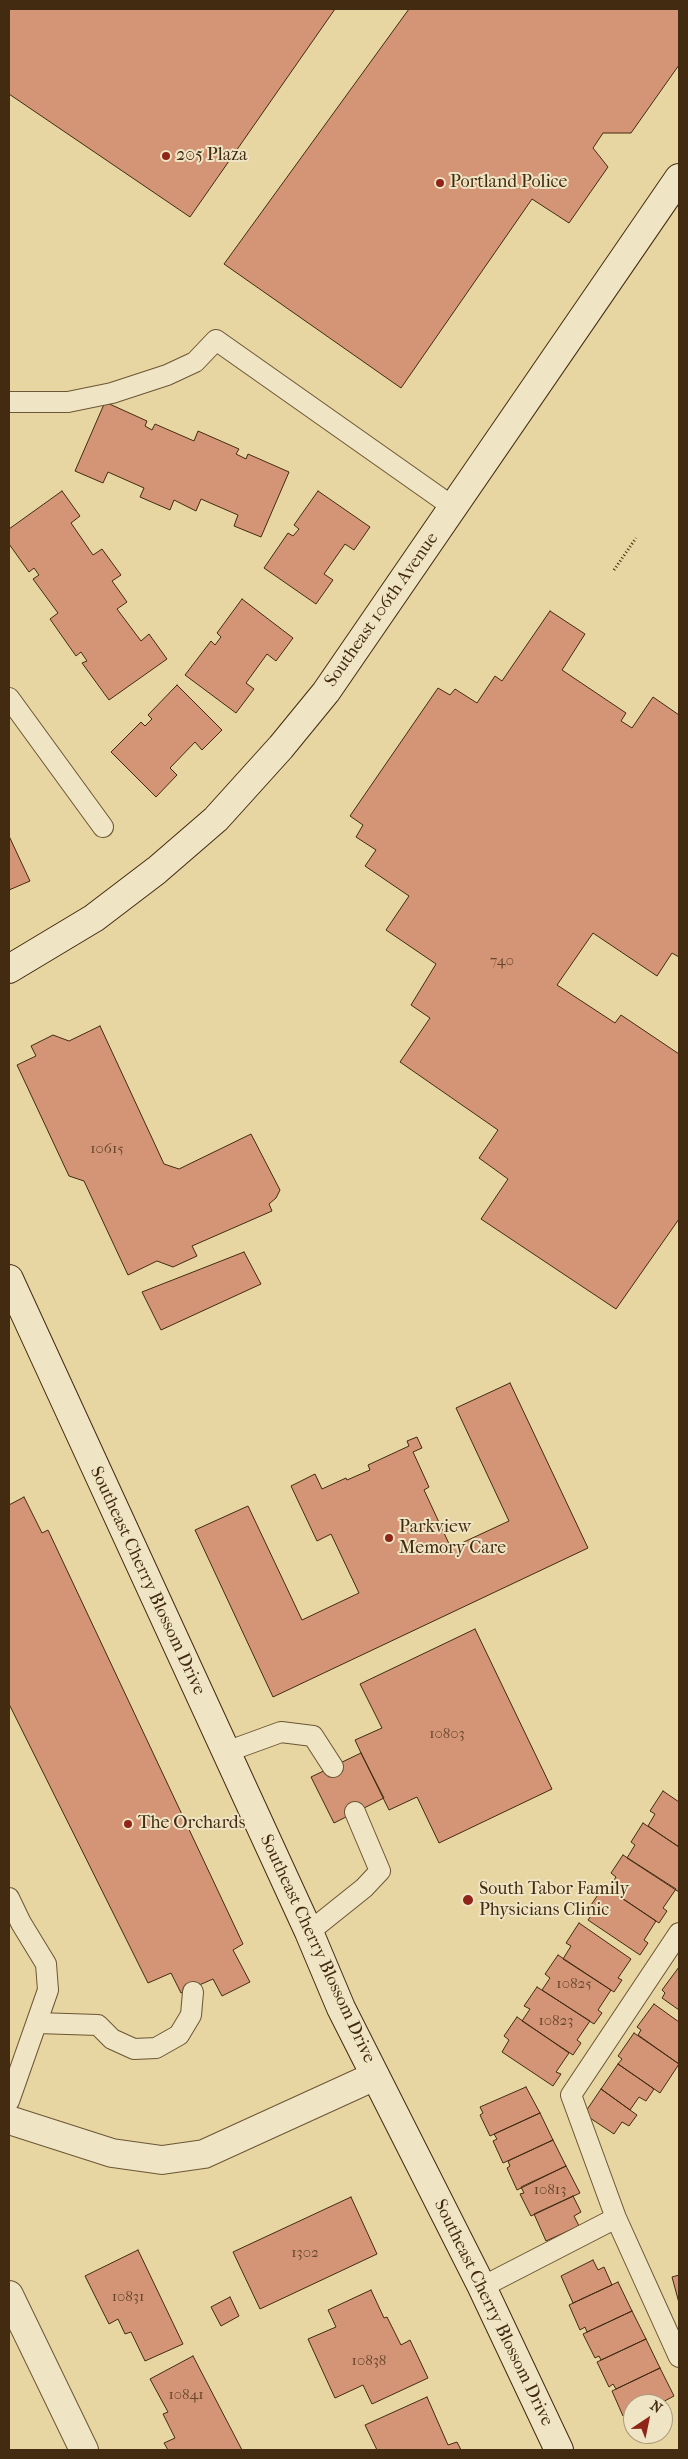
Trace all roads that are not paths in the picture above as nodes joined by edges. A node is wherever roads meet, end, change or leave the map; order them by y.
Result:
1 (679, 178) edge
2 (9, 402) edge
3 (453, 507) junction
4 (9, 698) edge
5 (103, 827) dead end
6 (9, 969) edge
7 (9, 1279) edge
8 (226, 1752) junction
9 (333, 1767) dead end
10 (355, 1812) dead end
11 (9, 1898) edge
12 (308, 1932) junction
13 (679, 1933) edge
14 (193, 1992) dead end
15 (37, 2023) junction
16 (375, 2076) junction
17 (9, 2101) edge
18 (9, 2120) edge
19 (616, 2218) junction
20 (482, 2286) junction
21 (9, 2295) edge
22 (679, 2357) edge
23 (84, 2450) edge
24 (559, 2450) edge

1 - 3 street, Southeast 106th Avenue
2 - 3 lane
3 - 6 street, Southeast 106th Avenue
4 - 5 lane
7 - 8 street, Southeast Cherry Blossom Drive
8 - 9 lane
8 - 12 street, Southeast Cherry Blossom Drive
10 - 12 lane
11 - 15 lane
12 - 16 street, Southeast Cherry Blossom Drive
13 - 19 lane
14 - 15 lane
15 - 17 lane
16 - 18 street
16 - 20 street, Southeast Cherry Blossom Drive
19 - 20 lane
19 - 22 lane
20 - 24 street, Southeast Cherry Blossom Drive
21 - 23 street

